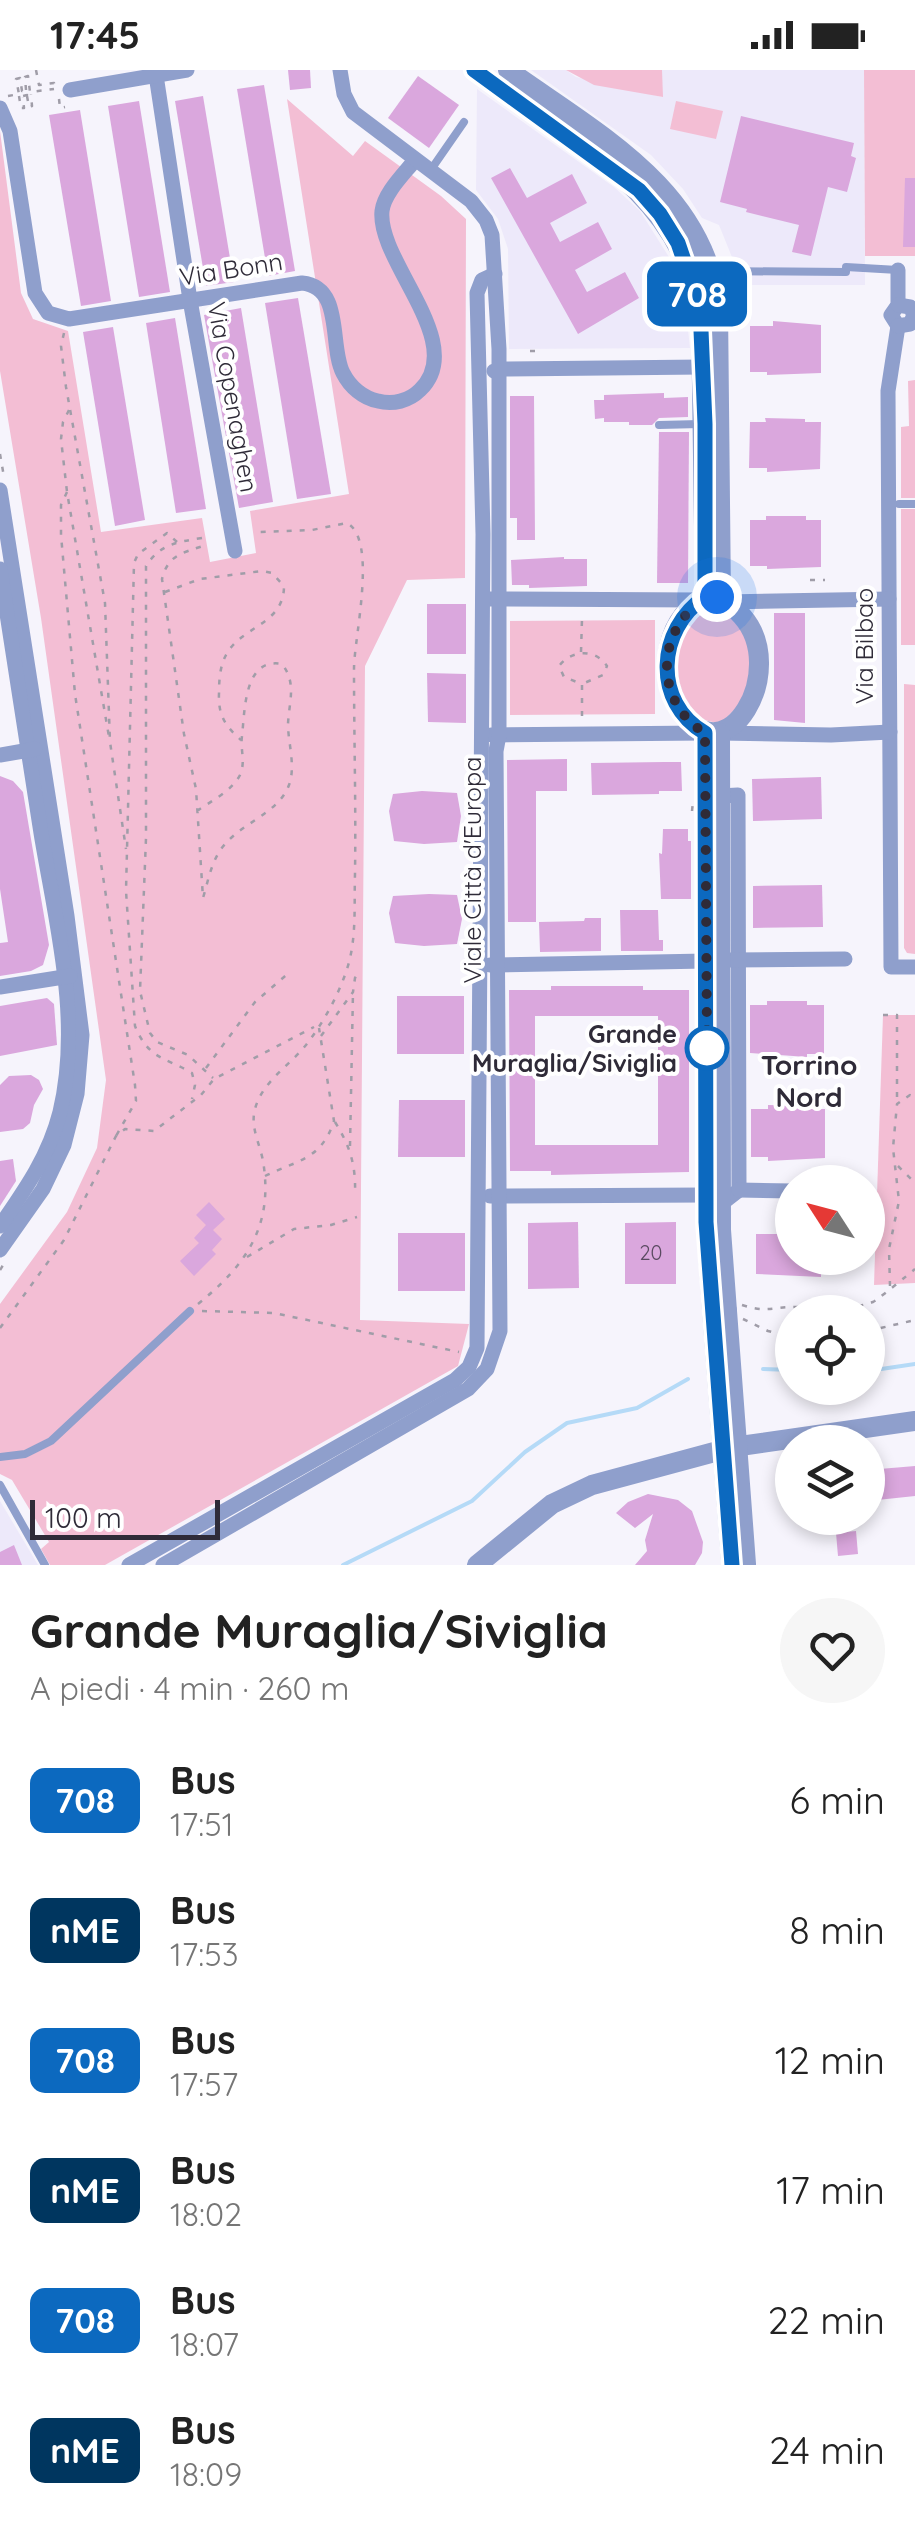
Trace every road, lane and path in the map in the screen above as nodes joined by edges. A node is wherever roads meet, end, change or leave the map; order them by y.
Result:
1 (36, 70) edge
2 (187, 70) edge
3 (340, 70) edge
4 (474, 70) edge
5 (508, 70) edge
6 (156, 74) junction
7 (63, 89) junction
8 (3, 102) edge
9 (66, 107) dead end
10 (464, 122) dead end
11 (414, 160) junction
12 (430, 171) junction
13 (710, 270) junction
14 (898, 270) joint
15 (495, 274) junction
16 (190, 300) junction
17 (908, 315) edge
18 (69, 319) junction
19 (530, 351) dead end
20 (542, 351) dead end
21 (703, 367) junction
22 (481, 369) junction
23 (498, 373) junction
24 (70, 409) junction
25 (659, 424) dead end
26 (705, 424) junction
27 (0, 490) edge
28 (67, 492) junction
29 (899, 504) dead end
30 (915, 504) edge
31 (258, 532) dead end
32 (202, 538) dead end
33 (178, 542) junction
34 (204, 546) dead end
35 (235, 550) dead end
36 (0, 569) edge
37 (810, 580) dead end
38 (825, 580) dead end
39 (164, 593) junction
40 (490, 599) junction
41 (713, 599) junction
42 (889, 599) junction
43 (9, 615) edge
44 (582, 619) dead end
45 (581, 654) junction
46 (582, 684) junction
47 (582, 716) dead end
48 (890, 732) junction
49 (713, 733) junction
50 (491, 735) junction
51 (240, 740) junction
52 (110, 742) junction
53 (33, 749) junction
54 (0, 755) edge
55 (693, 801) dead end
56 (692, 811) dead end
57 (197, 812) junction
58 (127, 856) junction
59 (722, 960) junction
60 (845, 960) dead end
61 (489, 966) junction
62 (915, 967) edge
63 (360, 970) dead end
64 (291, 971) dead end
65 (70, 976) junction
66 (0, 988) edge
67 (353, 992) junction
68 (883, 1015) dead end
69 (318, 1025) junction
70 (320, 1037) junction
71 (206, 1069) junction
72 (214, 1079) junction
73 (915, 1098) edge
74 (192, 1101) junction
75 (897, 1104) junction
76 (334, 1121) junction
77 (116, 1136) junction
78 (350, 1146) junction
79 (896, 1165) junction
80 (265, 1177) junction
81 (915, 1183) edge
82 (739, 1190) junction
83 (775, 1191) edge
84 (355, 1194) dead end
85 (481, 1196) junction
86 (499, 1196) junction
87 (714, 1200) junction
88 (356, 1217) dead end
89 (0, 1226) edge
90 (0, 1250) edge
91 (246, 1257) junction
92 (915, 1269) edge
93 (890, 1286) junction
94 (722, 1307) junction
95 (190, 1311) junction
96 (915, 1320) edge
97 (885, 1327) edge
98 (0, 1328) edge
99 (775, 1333) edge
100 (462, 1352) dead end
101 (915, 1421) edge
102 (382, 1431) junction
103 (0, 1457) edge
104 (0, 1485) edge
105 (203, 1533) junction
106 (739, 1564) edge
107 (45, 1565) edge
108 (129, 1565) edge
109 (163, 1565) edge
110 (476, 1565) edge

1 - 7 path
2 - 6 street
3 - 11 street, Viale Città d'Europa
4 - 21 street
5 - 13 street
6 - 7 street
6 - 16 street, Via Copenaghen
7 - 8 path
7 - 9 path
8 - 18 street
10 - 12 lane
11 - 12 street, Viale Città d'Europa
11 - 16 street, Via Bonn
12 - 15 street, Viale Città d'Europa
13 - 14 lane
13 - 41 street
14 - 17 street, Via Bilbao
15 - 22 street, Viale Città d'Europa
15 - 23 street, Viale Città d'Europa
16 - 18 street, Via Bonn
16 - 35 street, Via Copenaghen
17 - 42 street, Via Bilbao
18 - 24 path
19 - 20 path
21 - 23 street
21 - 26 street
22 - 23 street
22 - 40 street, Viale Città d'Europa
23 - 40 street, Viale Città d'Europa
24 - 28 path
24 - 52 path
25 - 26 lane
26 - 41 street
27 - 43 street
28 - 52 path
28 - 77 path
29 - 30 lane
31 - 69 path
32 - 33 path
33 - 58 path
33 - 71 path
34 - 39 path
36 - 43 street
37 - 38 path
39 - 51 path
39 - 57 path
40 - 41 street
40 - 50 street, Viale Città d'Europa
41 - 42 street
41 - 49 street
41 - 49 street
42 - 48 street, Via Bilbao
43 - 53 street
44 - 45 path
45 - 46 path
45 - 46 path
46 - 47 path
48 - 49 street
48 - 62 street, Via Bilbao
49 - 50 street
49 - 59 street
49 - 59 street
50 - 61 street, Viale Città d'Europa
51 - 57 path
51 - 57 path
52 - 58 path
53 - 54 street
53 - 65 street
55 - 56 path
58 - 74 path
59 - 60 street
59 - 61 street
59 - 82 street
59 - 87 street
61 - 85 street, Viale Città d'Europa
61 - 86 street, Viale Città d'Europa
63 - 67 path
64 - 71 path
65 - 66 street
65 - 89 street
65 - 90 street
67 - 70 path
67 - 78 path
68 - 75 path
69 - 70 path
69 - 72 path
69 - 80 path
70 - 76 path
71 - 72 path
72 - 74 path
73 - 75 path
74 - 77 path
75 - 79 path
76 - 78 path
76 - 80 path
77 - 98 path
78 - 84 path
79 - 81 path
79 - 93 path
80 - 91 path
82 - 83 street
82 - 87 street
85 - 86 street
85 - 102 street, Viale Città d'Europa
86 - 87 street
86 - 102 street, Viale Città d'Europa
87 - 94 street
88 - 91 path
91 - 95 path
92 - 93 path
93 - 94 path
94 - 99 path
94 - 106 street, bridge
95 - 100 path
95 - 103 lane
96 - 97 path
101 - 110 street
102 - 105 street, Viale Città d'Europa
104 - 107 lane
105 - 108 street, Viale Città d'Europa
105 - 109 street, Viale Città d'Europa

